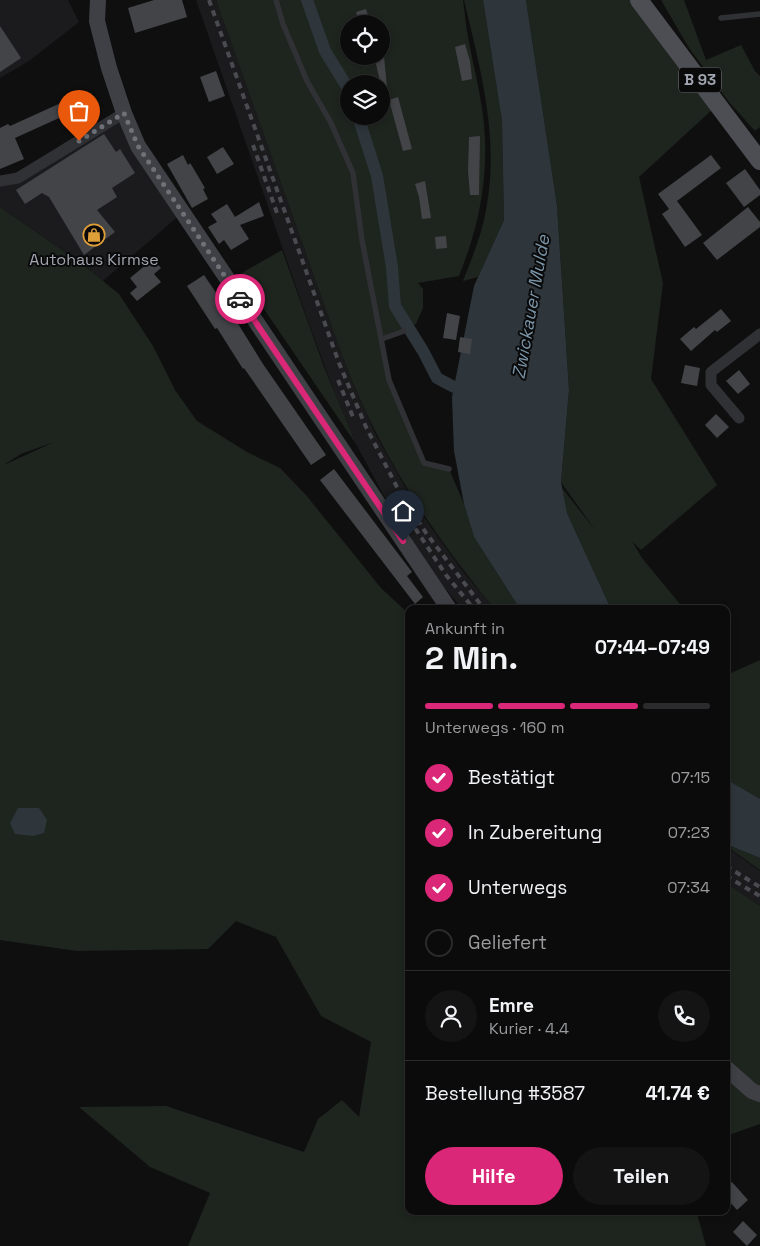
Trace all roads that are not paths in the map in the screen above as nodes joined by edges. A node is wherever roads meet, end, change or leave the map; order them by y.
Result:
1 (98, 0) edge
2 (276, 0) edge
3 (639, 0) edge
4 (760, 14) edge
5 (721, 18) dead end
6 (124, 113) junction
7 (760, 161) edge
8 (0, 182) edge
9 (404, 331) dead end
10 (760, 334) edge
11 (382, 339) junction
12 (739, 418) dead end
13 (449, 469) dead end
14 (446, 605) edge
15 (730, 1072) edge
16 (760, 1094) edge

1 - 6 street
2 - 11 lane
3 - 7 main road, B 93
4 - 5 lane
6 - 8 street
6 - 14 street
9 - 11 lane
10 - 12 street
11 - 13 lane
15 - 16 street

